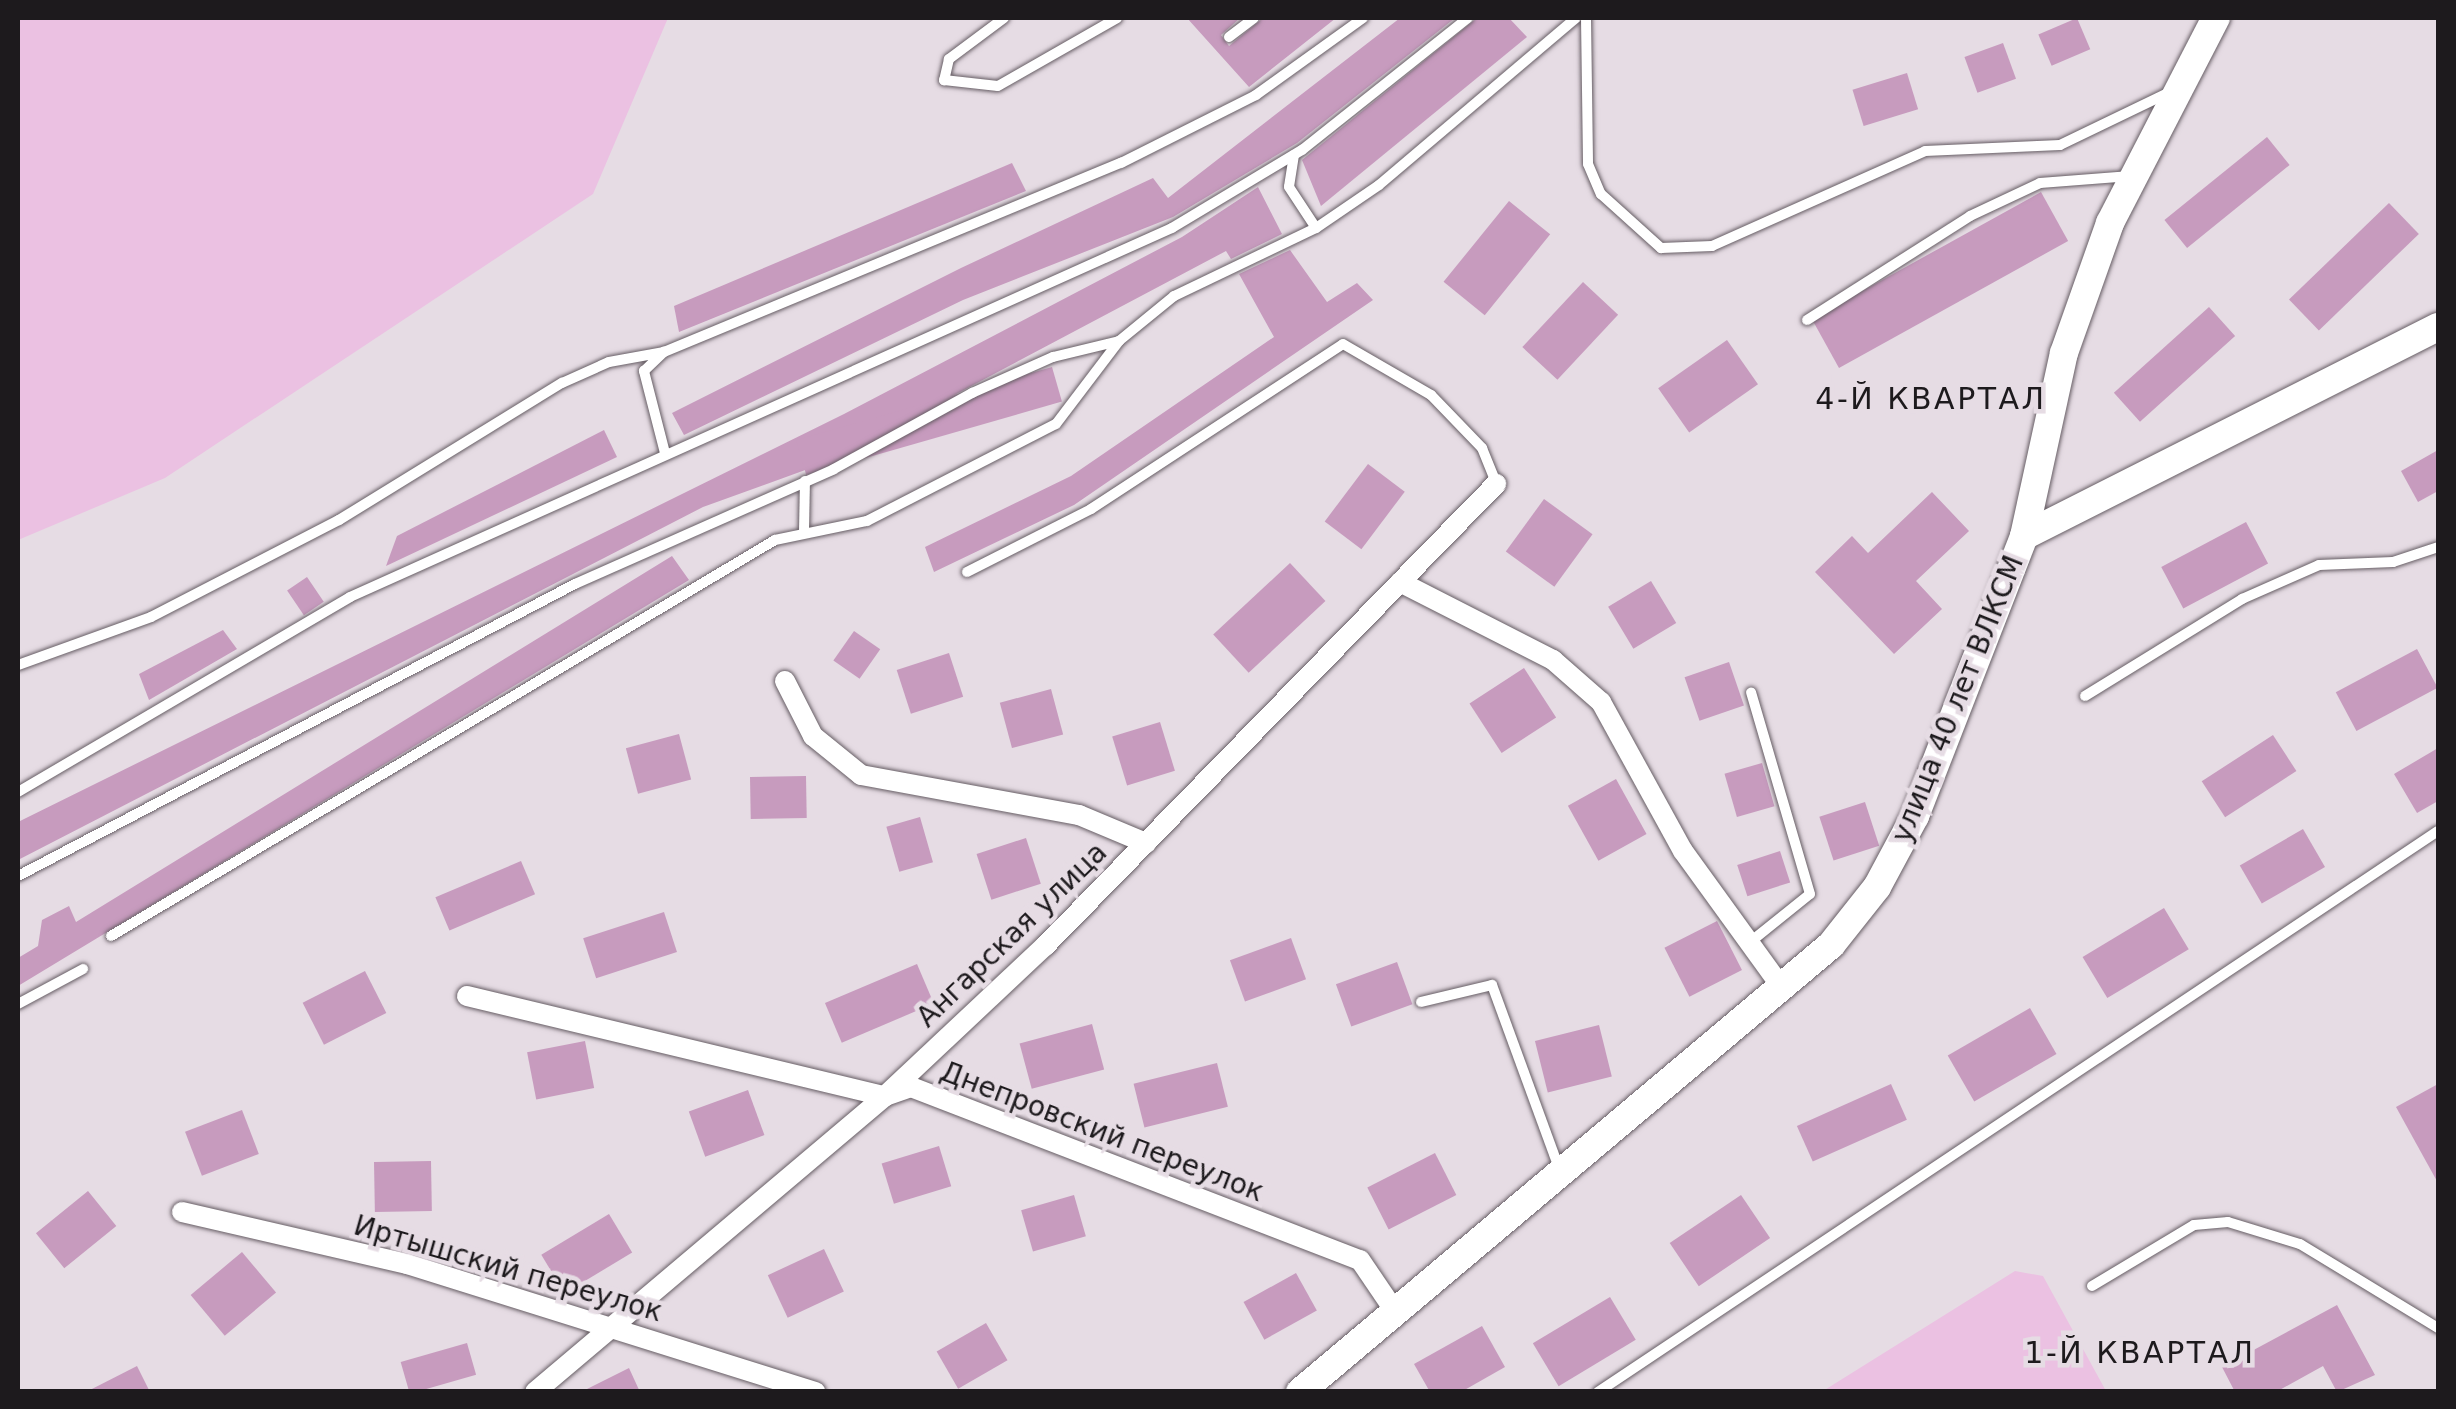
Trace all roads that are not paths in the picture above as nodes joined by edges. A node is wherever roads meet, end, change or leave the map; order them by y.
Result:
1 (1004, 18) edge
2 (1116, 18) edge
3 (1254, 18) edge
4 (1362, 18) edge
5 (1468, 18) edge
6 (1576, 18) edge
7 (1586, 18) edge
8 (2216, 18) edge
9 (1229, 36) dead end
10 (2174, 90) junction
11 (1294, 155) junction
12 (2132, 176) junction
13 (1316, 228) junction
14 (1807, 320) dead end
15 (2438, 328) edge
16 (1120, 342) junction
17 (664, 352) junction
18 (665, 453) junction
19 (806, 481) junction
20 (1496, 484) joint
21 (804, 530) junction
22 (2024, 536) junction
23 (2438, 546) edge
24 (967, 572) dead end
25 (1400, 582) junction
26 (18, 665) edge
27 (785, 681) dead end
28 (1751, 692) dead end
29 (2085, 696) dead end
30 (18, 792) edge
31 (2438, 832) edge
32 (1146, 842) junction
33 (18, 876) edge
34 (111, 936) dead end
35 (1750, 942) junction
36 (83, 969) dead end
37 (1780, 985) junction
38 (467, 996) dead end
39 (1421, 1002) dead end
40 (18, 1004) edge
41 (885, 1096) junction
42 (1560, 1172) junction
43 (182, 1212) dead end
44 (2092, 1286) dead end
45 (1396, 1313) junction
46 (614, 1326) junction
47 (2438, 1328) edge
48 (535, 1392) edge
49 (814, 1392) edge
50 (1300, 1392) edge
51 (1598, 1392) edge

1 - 2 lane
3 - 9 lane
4 - 17 lane
5 - 11 lane
6 - 13 lane
7 - 10 lane
8 - 10 street, улица 40 лет ВЛКСМ
10 - 12 street, улица 40 лет ВЛКСМ
11 - 13 lane
11 - 18 lane
12 - 14 lane
12 - 22 street, улица 40 лет ВЛКСМ
13 - 16 lane
15 - 22 street
16 - 19 lane
16 - 21 lane
17 - 18 lane
17 - 26 lane
18 - 30 lane
19 - 21 lane
19 - 33 lane
20 - 24 lane
20 - 25 street, Ангарская улица
21 - 34 lane
22 - 37 street, улица 40 лет ВЛКСМ
23 - 29 lane
25 - 32 street, Ангарская улица
25 - 35 street
27 - 32 street
28 - 35 lane
31 - 51 lane
32 - 41 street, Ангарская улица
35 - 37 street
36 - 40 lane
37 - 42 street, улица 40 лет ВЛКСМ
38 - 41 street, Днепровский переулок
39 - 42 lane
41 - 45 street, Днепровский переулок
41 - 46 street, Ангарская улица
42 - 45 street, улица 40 лет ВЛКСМ
43 - 46 street, Иртышский переулок
44 - 47 lane
45 - 50 street, улица 40 лет ВЛКСМ
46 - 48 street, Ангарская улица
46 - 49 street, Иртышский переулок

